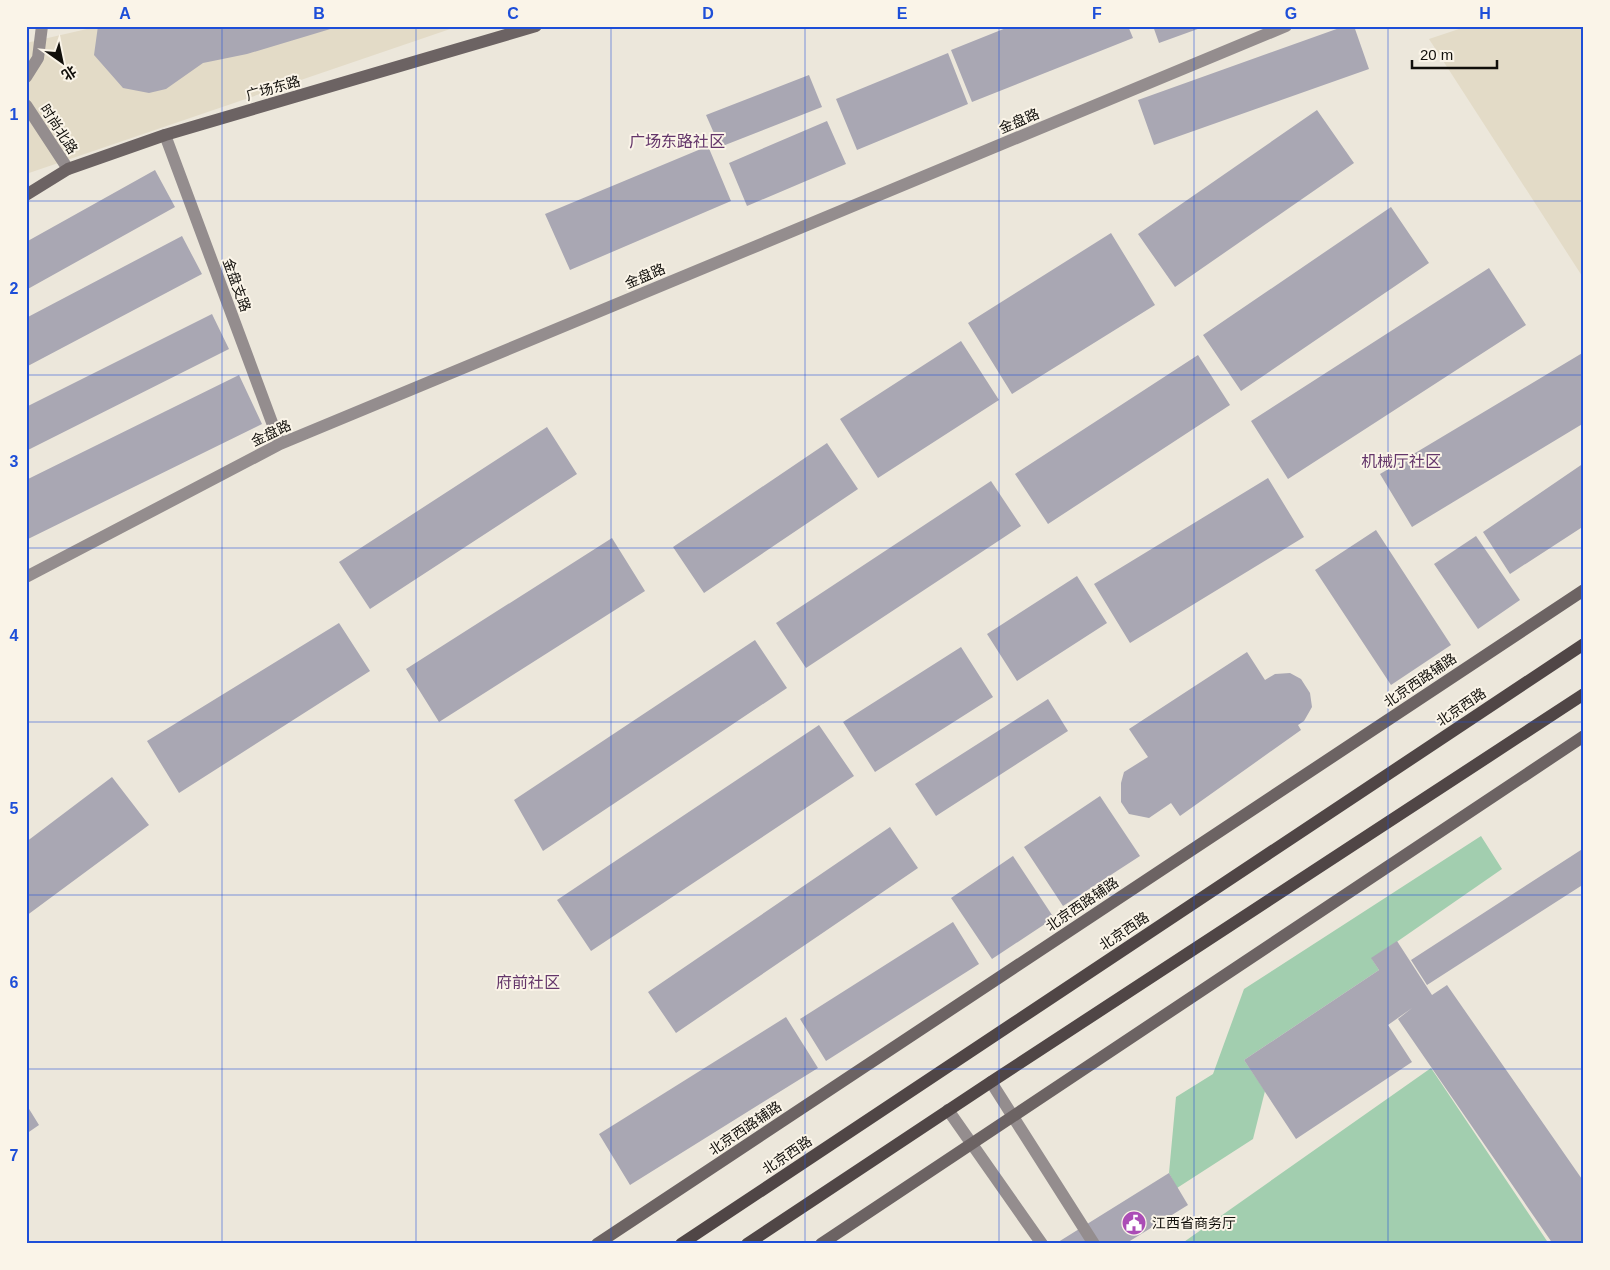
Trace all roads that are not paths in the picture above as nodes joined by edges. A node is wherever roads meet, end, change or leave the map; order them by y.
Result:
1 (42, 26) edge
2 (536, 26) edge
3 (1286, 26) edge
4 (26, 77) edge
5 (26, 105) edge
6 (165, 135) junction
7 (68, 169) junction
8 (26, 195) edge
9 (280, 444) junction
10 (26, 577) edge
11 (1584, 590) edge
12 (1584, 644) edge
13 (1584, 694) edge
14 (1584, 736) edge
15 (991, 1082) junction
16 (948, 1110) junction
17 (1013, 1116) junction
18 (972, 1144) junction
19 (597, 1244) edge
20 (681, 1244) edge
21 (747, 1244) edge
22 (821, 1244) edge
23 (1042, 1244) edge
24 (1094, 1244) edge

1 - 4 street
2 - 6 main road, 广场东路
3 - 9 street, 金盘路
5 - 7 street, 时尚北路
6 - 7 main road, 广场东路
6 - 9 street, 金盘支路
7 - 8 main road, 广场东路
9 - 10 street, 金盘路
11 - 19 main road, 北京西路辅路
12 - 20 main road, 北京西路
13 - 15 main road
14 - 17 main road
15 - 16 main road
15 - 17 street
16 - 18 street
16 - 21 main road
17 - 18 main road
17 - 24 street
18 - 22 main road
18 - 23 street

